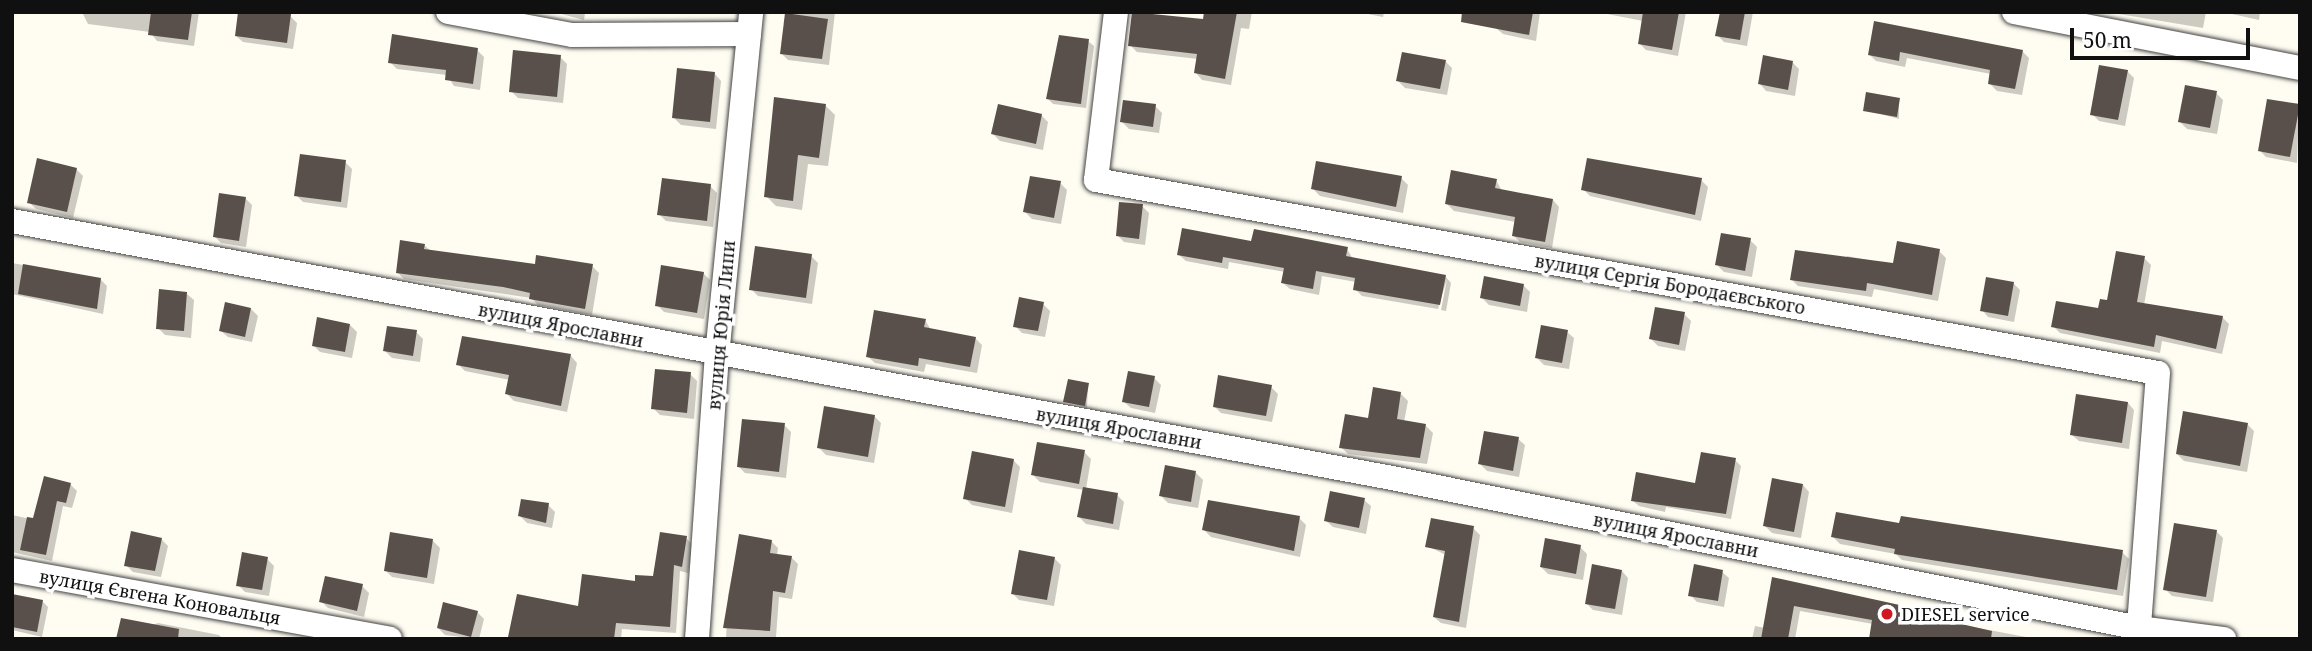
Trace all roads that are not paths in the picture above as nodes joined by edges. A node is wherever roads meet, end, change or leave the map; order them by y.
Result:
1 (448, 12) edge
2 (1116, 12) edge
3 (2014, 12) edge
4 (750, 23) edge
5 (2300, 68) edge
6 (12, 221) edge
7 (717, 355) junction
8 (12, 570) edge
9 (2139, 628) junction
10 (390, 639) edge
11 (697, 639) edge
12 (2224, 639) edge

1 - 4 street
2 - 9 street, вулиця Сергія Бородаєвського
3 - 5 street
4 - 7 street, вулиця Юрія Липи
6 - 7 street, вулиця Ярославни
7 - 9 street, вулиця Ярославни
7 - 11 street, вулиця Юрія Липи
8 - 10 street, вулиця Євгена Коновальця
9 - 12 street, вулиця Ярославни

